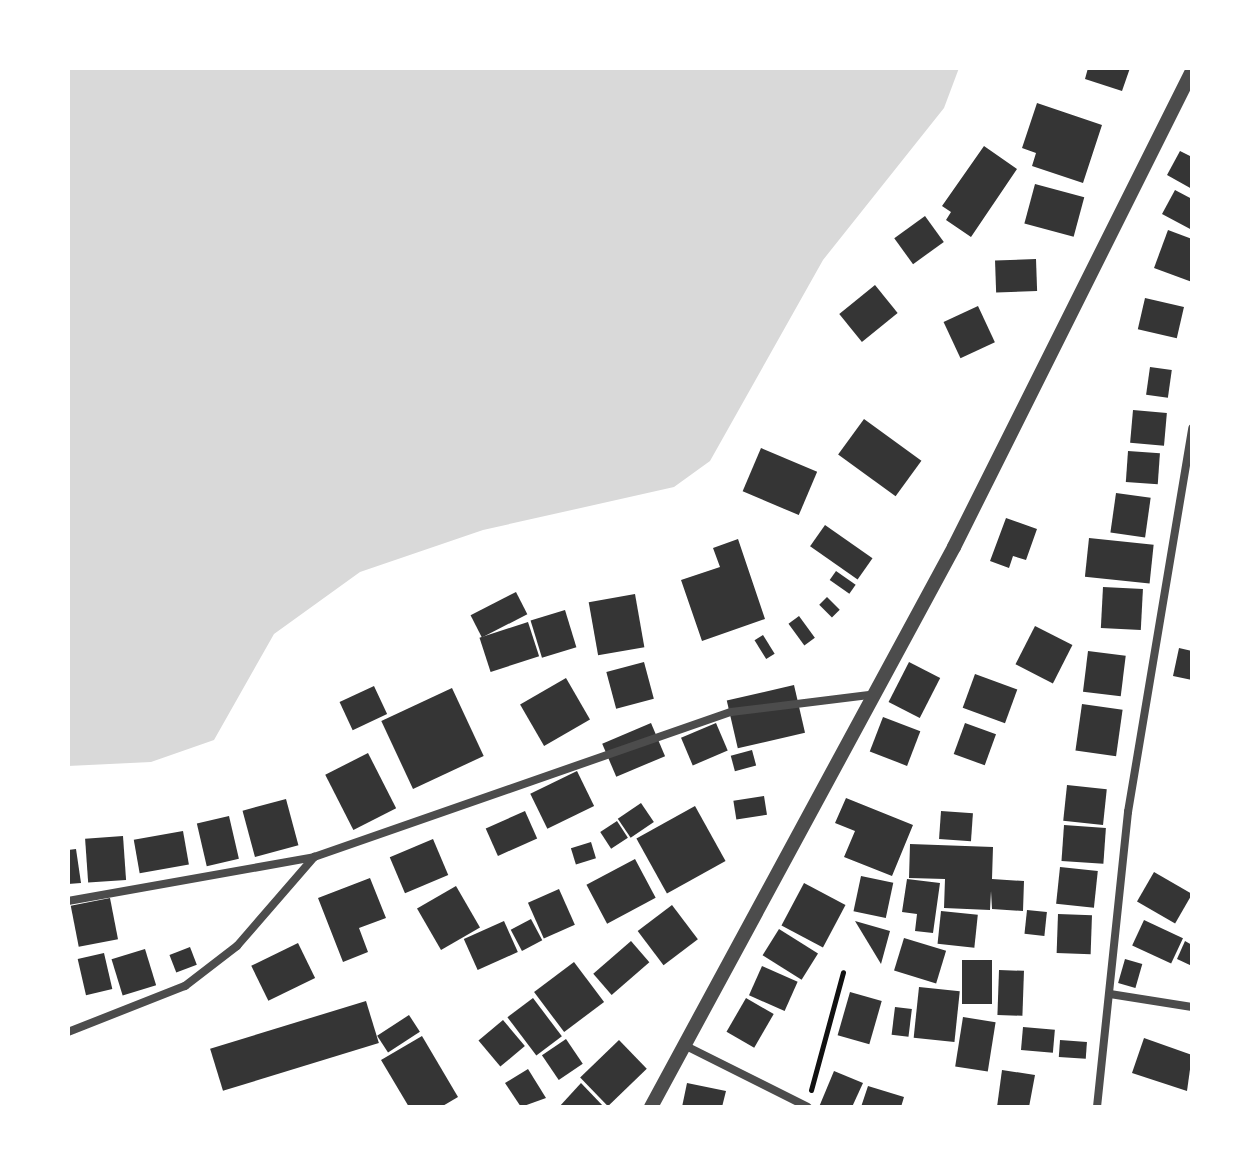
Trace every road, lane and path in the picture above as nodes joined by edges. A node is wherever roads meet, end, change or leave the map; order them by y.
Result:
1 (1192, 71) edge
2 (1192, 428) edge
3 (869, 695) junction
4 (314, 857) junction
5 (68, 901) edge
6 (843, 972) dead end
7 (1110, 994) junction
8 (1192, 1007) edge
9 (68, 1032) edge
10 (686, 1046) junction
11 (651, 1107) edge
12 (807, 1107) edge
13 (1097, 1107) edge

1 - 3 street
2 - 7 street
3 - 4 street
3 - 10 street
4 - 5 street
4 - 9 street
6 - 12 path
7 - 8 street
7 - 13 street
10 - 11 street
10 - 12 street

